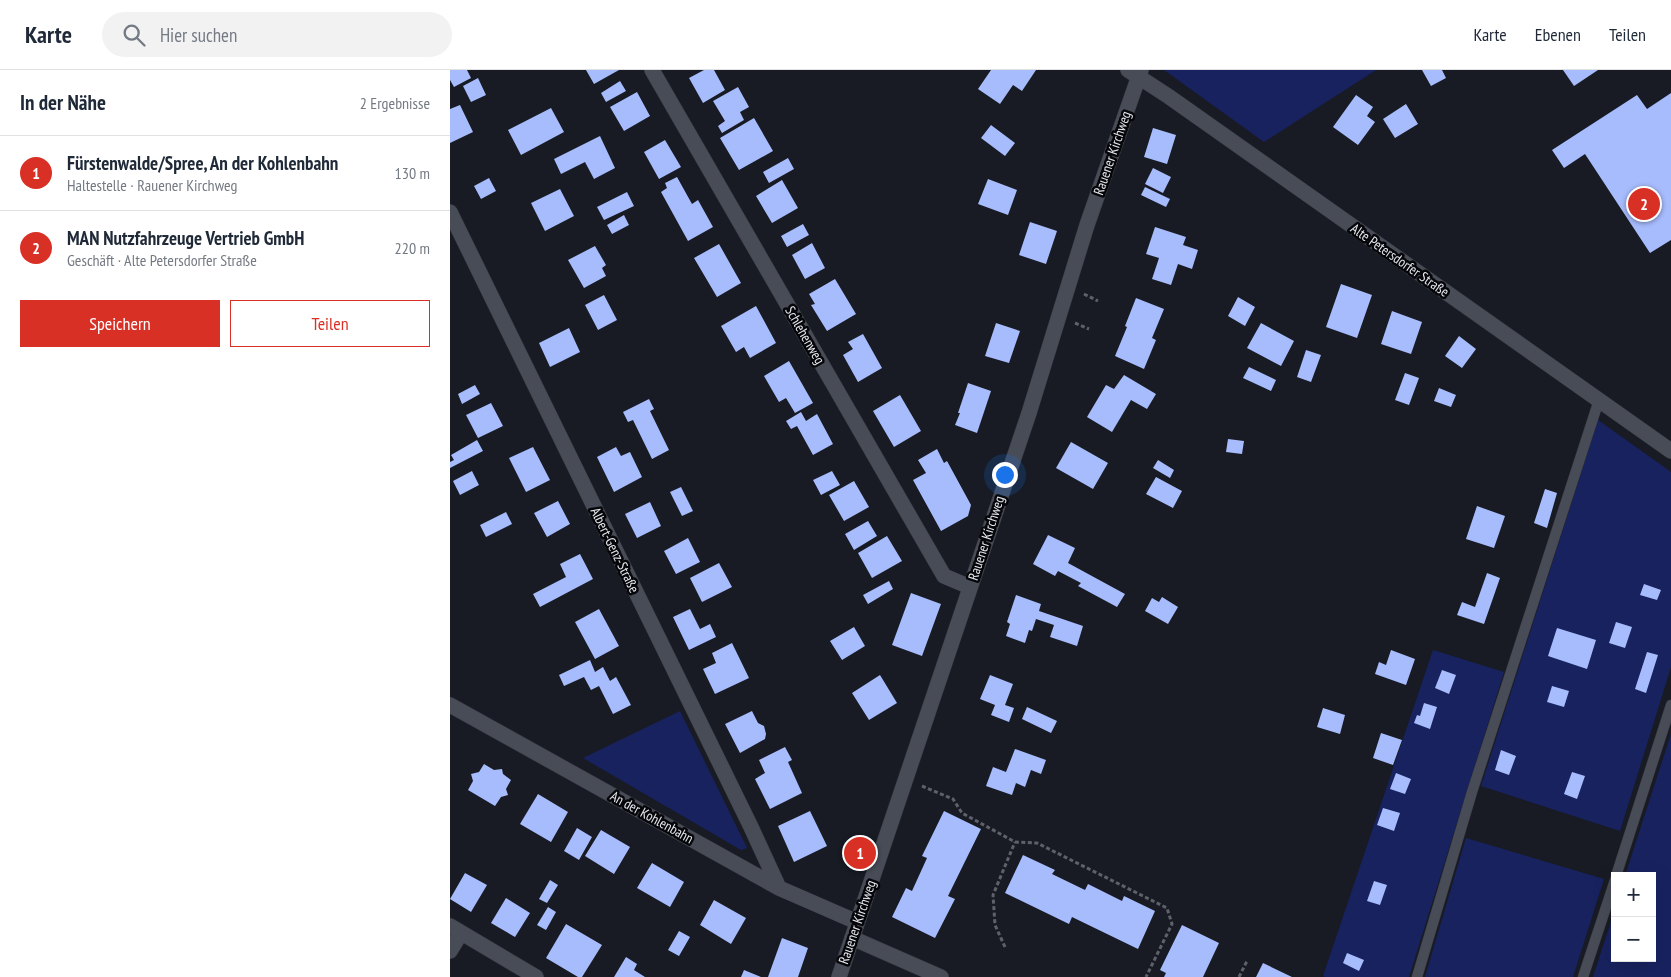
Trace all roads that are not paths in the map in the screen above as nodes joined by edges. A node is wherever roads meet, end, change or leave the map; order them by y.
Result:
1 (652, 70) edge
2 (1136, 72) edge
3 (450, 212) edge
4 (1599, 400) junction
5 (1671, 450) edge
6 (970, 587) junction
7 (450, 705) edge
8 (1671, 705) edge
9 (1617, 872) edge
10 (779, 888) junction
11 (1611, 892) edge
12 (857, 922) junction
13 (455, 929) edge
14 (852, 938) junction
15 (450, 951) edge
16 (536, 977) edge
17 (838, 977) edge
18 (940, 977) edge
19 (1417, 977) edge
20 (1583, 977) edge

1 - 6 street, Schlehenweg
2 - 4 street, Alte Petersdorfer Straße
2 - 6 street, Rauener Kirchweg
3 - 10 street, Albert-Genz-Straße
4 - 5 street, Alte Petersdorfer Straße
4 - 19 lane
6 - 12 street, Rauener Kirchweg
7 - 10 street, An der Kohlenbahn
8 - 9 lane
10 - 12 street, An der Kohlenbahn
11 - 20 lane
12 - 14 street, Rauener Kirchweg
13 - 15 street
13 - 16 street
14 - 17 street, Rauener Kirchweg
14 - 18 street

